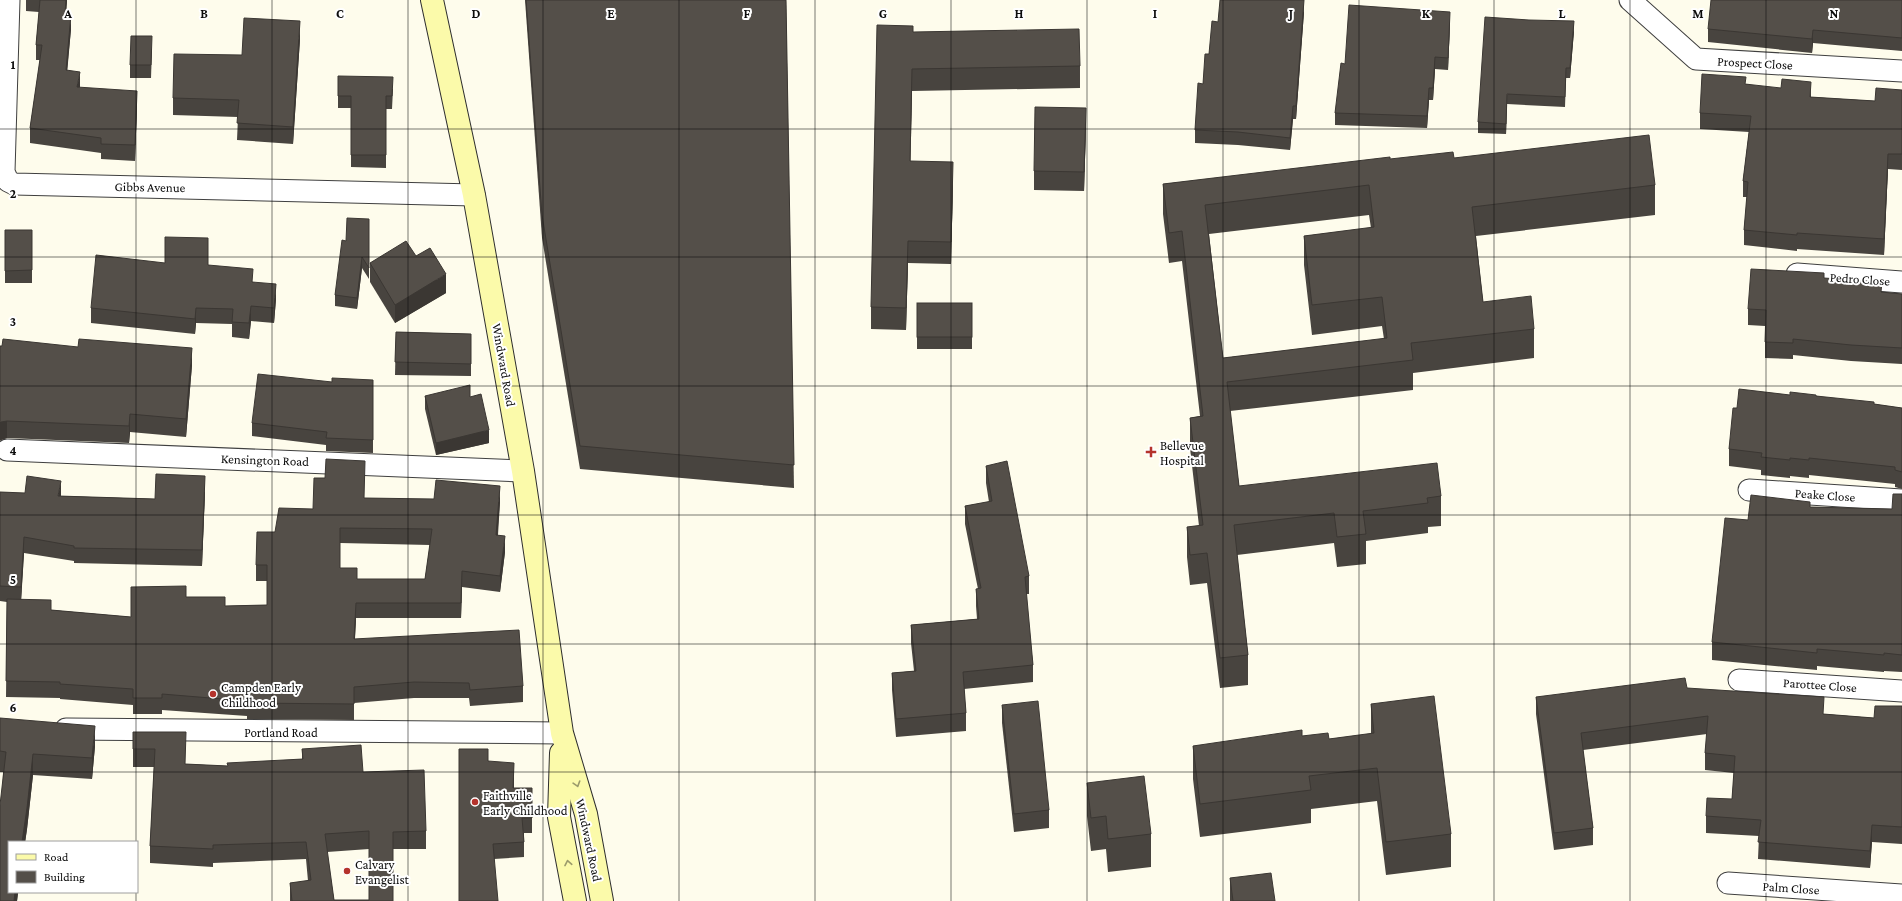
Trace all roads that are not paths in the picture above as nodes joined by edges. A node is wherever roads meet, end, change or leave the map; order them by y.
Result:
1 (9, 0) edge
2 (432, 0) edge
3 (1630, 0) edge
4 (3, 38) edge
5 (1902, 72) edge
6 (474, 195) junction
7 (1778, 273) edge
8 (1902, 282) edge
9 (7, 450) dead end
10 (523, 471) junction
11 (1749, 490) dead end
12 (1902, 500) edge
13 (1739, 680) dead end
14 (1902, 691) edge
15 (46, 728) edge
16 (562, 733) junction
17 (1728, 883) dead end
18 (1902, 895) edge
19 (575, 901) edge
20 (602, 901) edge

1 - 4 street, Gibbs Avenue
2 - 6 main road, Windward Road
3 - 5 street, Prospect Close
4 - 6 street, Gibbs Avenue
6 - 10 main road, Windward Road
7 - 8 street, Pedro Close
9 - 10 street, Kensington Road
10 - 16 main road, Windward Road
11 - 12 street, Peake Close
13 - 14 street, Parottee Close
15 - 16 street, Portland Road
19 -> 16 main road, Windward Road
16 -> 20 main road, Windward Road
17 - 18 street, Palm Close

